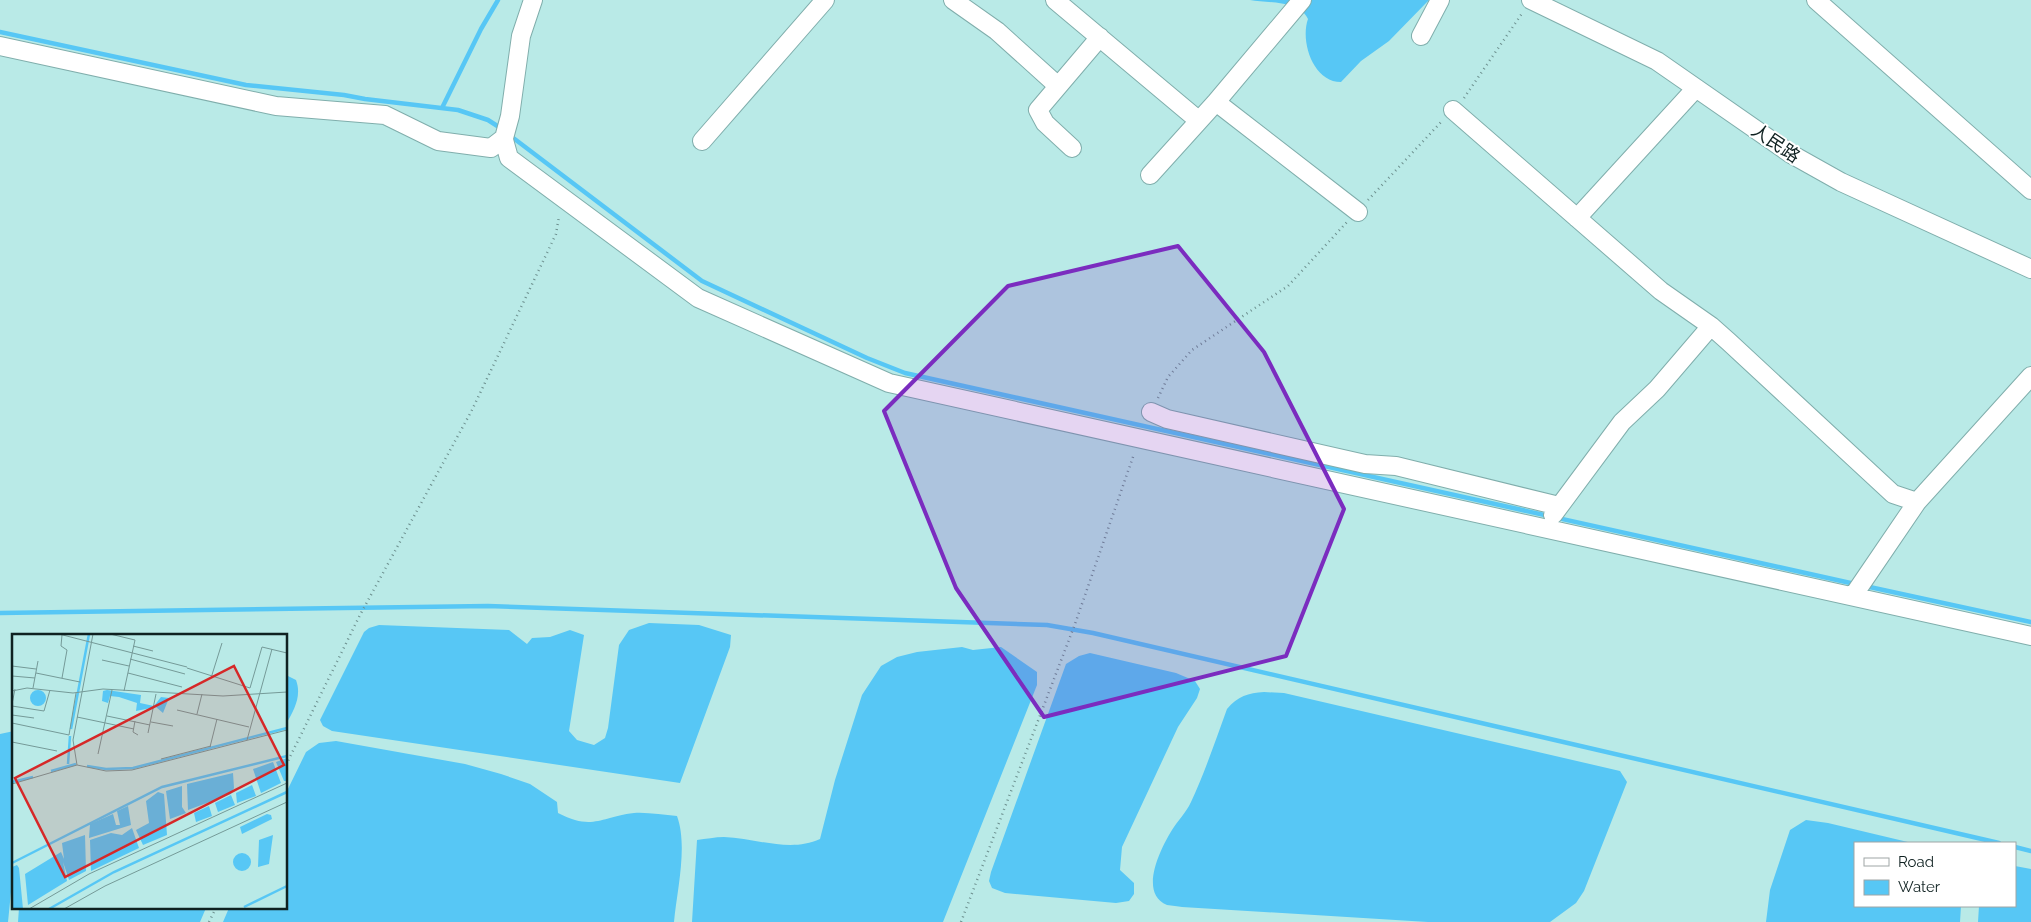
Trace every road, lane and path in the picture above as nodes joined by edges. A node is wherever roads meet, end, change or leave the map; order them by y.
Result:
1 (533, 0) edge
2 (825, 0) edge
3 (953, 0) edge
4 (1055, 0) edge
5 (1302, 0) edge
6 (1440, 0) edge
7 (1531, 0) edge
8 (1820, 1) edge
9 (1421, 36) dead end
10 (1100, 37) junction
11 (0, 46) edge
12 (1058, 86) junction
13 (1696, 88) junction
14 (1216, 102) junction
15 (1453, 110) dead end
16 (1198, 120) junction
17 (505, 134) junction
18 (702, 142) dead end
19 (1072, 148) dead end
20 (1150, 176) dead end
21 (2031, 190) edge
22 (562, 197) junction
23 (1358, 212) dead end
24 (1577, 218) junction
25 (2031, 269) edge
26 (1711, 326) junction
27 (2031, 376) edge
28 (1151, 412) dead end
29 (1139, 439) junction
30 (1917, 502) junction
31 (1551, 517) junction
32 (1858, 589) junction
33 (2031, 636) edge
34 (288, 761) edge
35 (215, 910) edge
36 (209, 922) edge
37 (961, 922) edge

1 - 17 street
2 - 18 street
3 - 12 street
4 - 10 street
5 - 14 street
6 - 9 street
7 - 13 street, 人民路
8 - 21 street
10 - 12 street
10 - 16 street
11 - 17 street
12 - 19 street
13 - 24 street
13 - 25 street, 人民路
14 - 16 street
14 - 23 street
15 - 24 street
16 - 20 street
17 - 22 street
22 - 29 street
22 - 34 path
24 - 26 street
26 - 30 street
26 - 31 street
27 - 30 street
28 - 31 street
29 - 31 street
29 - 37 path
30 - 32 street
31 - 32 street
32 - 33 street
35 - 36 path

